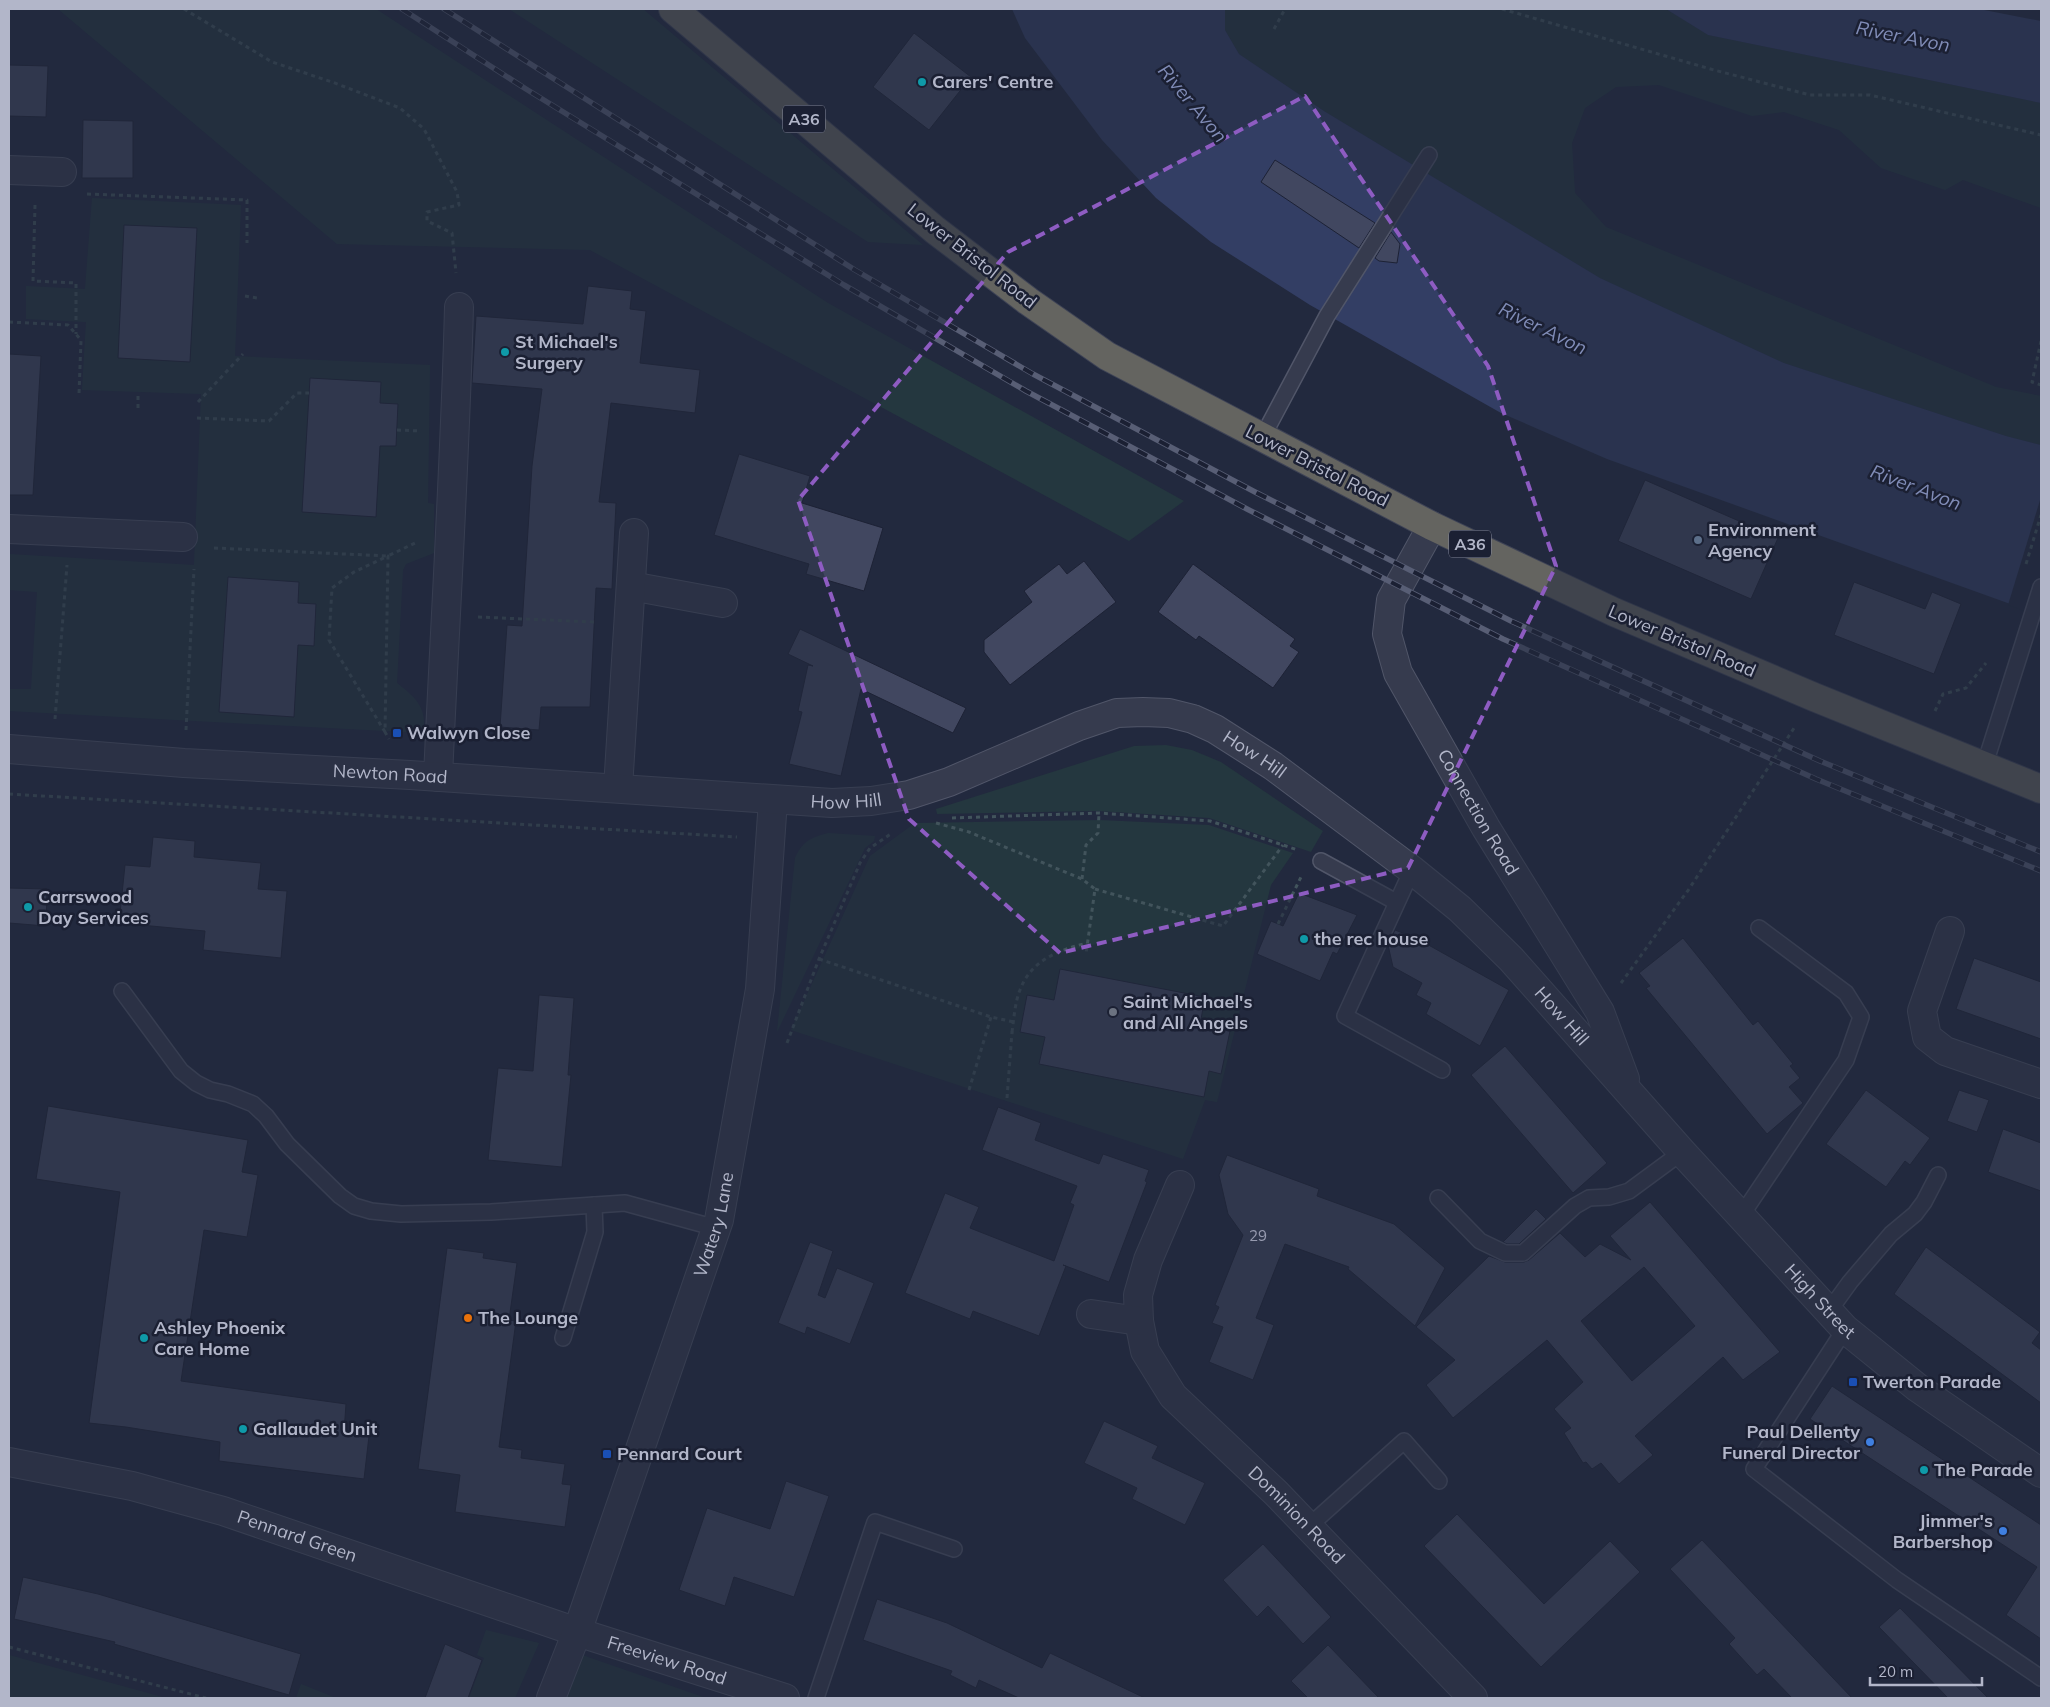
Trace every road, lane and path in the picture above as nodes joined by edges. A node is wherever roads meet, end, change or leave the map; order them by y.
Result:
1 (184, 9) edge
2 (673, 9) edge
3 (1285, 9) edge
4 (1502, 9) edge
5 (1274, 29) dead end
6 (2041, 135) edge
7 (1429, 155) dead end
8 (9, 170) edge
9 (62, 172) dead end
10 (83, 194) dead end
11 (36, 202) dead end
12 (247, 243) dead end
13 (245, 296) dead end
14 (256, 298) dead end
15 (459, 307) joint
16 (9, 322) edge
17 (76, 334) junction
18 (2041, 341) edge
19 (243, 354) dead end
20 (2041, 385) edge
21 (309, 393) dead end
22 (79, 394) dead end
23 (138, 396) dead end
24 (198, 402) dead end
25 (138, 409) dead end
26 (197, 418) dead end
27 (397, 430) dead end
28 (425, 431) dead end
29 (1262, 438) junction
30 (1432, 526) junction
31 (9, 529) edge
32 (70, 532) junction
33 (634, 533) dead end
34 (184, 537) dead end
35 (421, 541) dead end
36 (210, 548) dead end
37 (388, 556) junction
38 (194, 565) dead end
39 (631, 586) junction
40 (2041, 587) edge
41 (723, 603) dead end
42 (445, 616) junction
43 (629, 623) junction
44 (1988, 661) dead end
45 (1814, 697) junction
46 (385, 732) junction
47 (1920, 740) junction
48 (9, 749) edge
49 (52, 752) junction
50 (184, 763) junction
51 (1984, 766) junction
52 (410, 775) junction
53 (438, 777) junction
54 (618, 788) junction
55 (2041, 789) edge
56 (9, 794) edge
57 (773, 800) junction
58 (1099, 813) junction
59 (899, 827) dead end
60 (770, 839) junction
61 (1283, 844) junction
62 (1321, 861) joint
63 (1412, 870) junction
64 (1082, 879) junction
65 (1095, 889) junction
66 (1294, 892) dead end
67 (1396, 902) junction
68 (1278, 924) dead end
69 (1759, 928) dead end
70 (1950, 931) dead end
71 (1088, 943) junction
72 (1086, 954) dead end
73 (819, 959) junction
74 (122, 991) dead end
75 (1600, 1012) junction
76 (991, 1018) junction
77 (1014, 1022) junction
78 (1012, 1032) junction
79 (1013, 1037) dead end
80 (783, 1052) dead end
81 (1442, 1070) dead end
82 (2041, 1084) edge
83 (969, 1090) dead end
84 (1630, 1093) junction
85 (1007, 1098) dead end
86 (1682, 1152) junction
87 (1938, 1175) dead end
88 (1180, 1185) dead end
89 (1438, 1198) dead end
90 (594, 1205) junction
91 (1741, 1216) junction
92 (716, 1228) junction
93 (1091, 1314) dead end
94 (1837, 1320) junction
95 (1139, 1322) junction
96 (563, 1338) dead end
97 (9, 1462) edge
98 (2041, 1473) edge
99 (1439, 1481) dead end
100 (1308, 1527) junction
101 (954, 1549) dead end
102 (577, 1632) junction
103 (9, 1647) edge
104 (2041, 1678) edge
105 (206, 1698) edge
106 (551, 1698) edge
107 (785, 1698) edge
108 (816, 1698) edge
109 (1473, 1698) edge

1 - 15 path
2 - 29 highway, Lower Bristol Road / A36
3 - 5 path
4 - 6 path
7 - 29 lane
8 - 9 street
10 - 12 path
11 - 17 path
13 - 14 path
15 - 42 street
16 - 17 path
17 - 22 path
18 - 20 path
19 - 24 path
21 - 26 path
23 - 25 path
27 - 28 path
29 - 30 highway, Lower Bristol Road / A36
30 - 45 highway, Lower Bristol Road / A36
30 - 75 street, Connection Road
31 - 32 street
32 - 34 street
32 - 49 path
33 - 39 street
35 - 37 path
36 - 37 path
37 - 46 path
37 - 46 path
38 - 50 path
39 - 41 street
39 - 43 street
40 - 51 lane
42 - 43 path
42 - 53 street
43 - 54 street
44 - 47 path
45 - 47 highway, Lower Bristol Road / A36
45 - 75 path
46 - 52 path
47 - 51 highway, Lower Bristol Road / A36
48 - 49 street, Newton Road
49 - 50 street, Newton Road
50 - 52 street, Newton Road
51 - 55 highway, Lower Bristol Road / A36
52 - 53 street, Newton Road
53 - 54 street, Newton Road
54 - 57 street, Newton Road
56 - 60 path
57 - 60 street, Watery Lane
57 - 63 street, How Hill
58 - 61 path
58 - 64 path
58 - 64 path
59 - 73 path
60 - 92 street, Watery Lane
61 - 62 path
61 - 65 path
62 - 67 lane
63 - 67 lane
63 - 84 street, How Hill
64 - 65 path
65 - 71 path
66 - 68 path
67 - 81 lane
69 - 91 lane
70 - 82 street
71 - 72 path
71 - 77 path
73 - 76 path
73 - 80 path
74 - 90 lane
75 - 84 street, Connection Road
76 - 77 path
76 - 83 path
77 - 78 path
78 - 79 path
78 - 85 path
84 - 86 street, High Street
86 - 89 lane
86 - 91 street, High Street
87 - 94 lane
88 - 95 street, Dominion Road
90 - 92 lane
90 - 96 lane
91 - 94 street, High Street
92 - 102 street, Watery Lane
93 - 95 street
94 - 98 street, High Street
94 - 104 lane
95 - 100 street, Dominion Road
97 - 102 street, Pennard Green
99 - 100 lane
100 - 109 street, Dominion Road
101 - 108 lane
102 - 106 street, Watery Lane
102 - 107 street, Freeview Road
103 - 105 path

